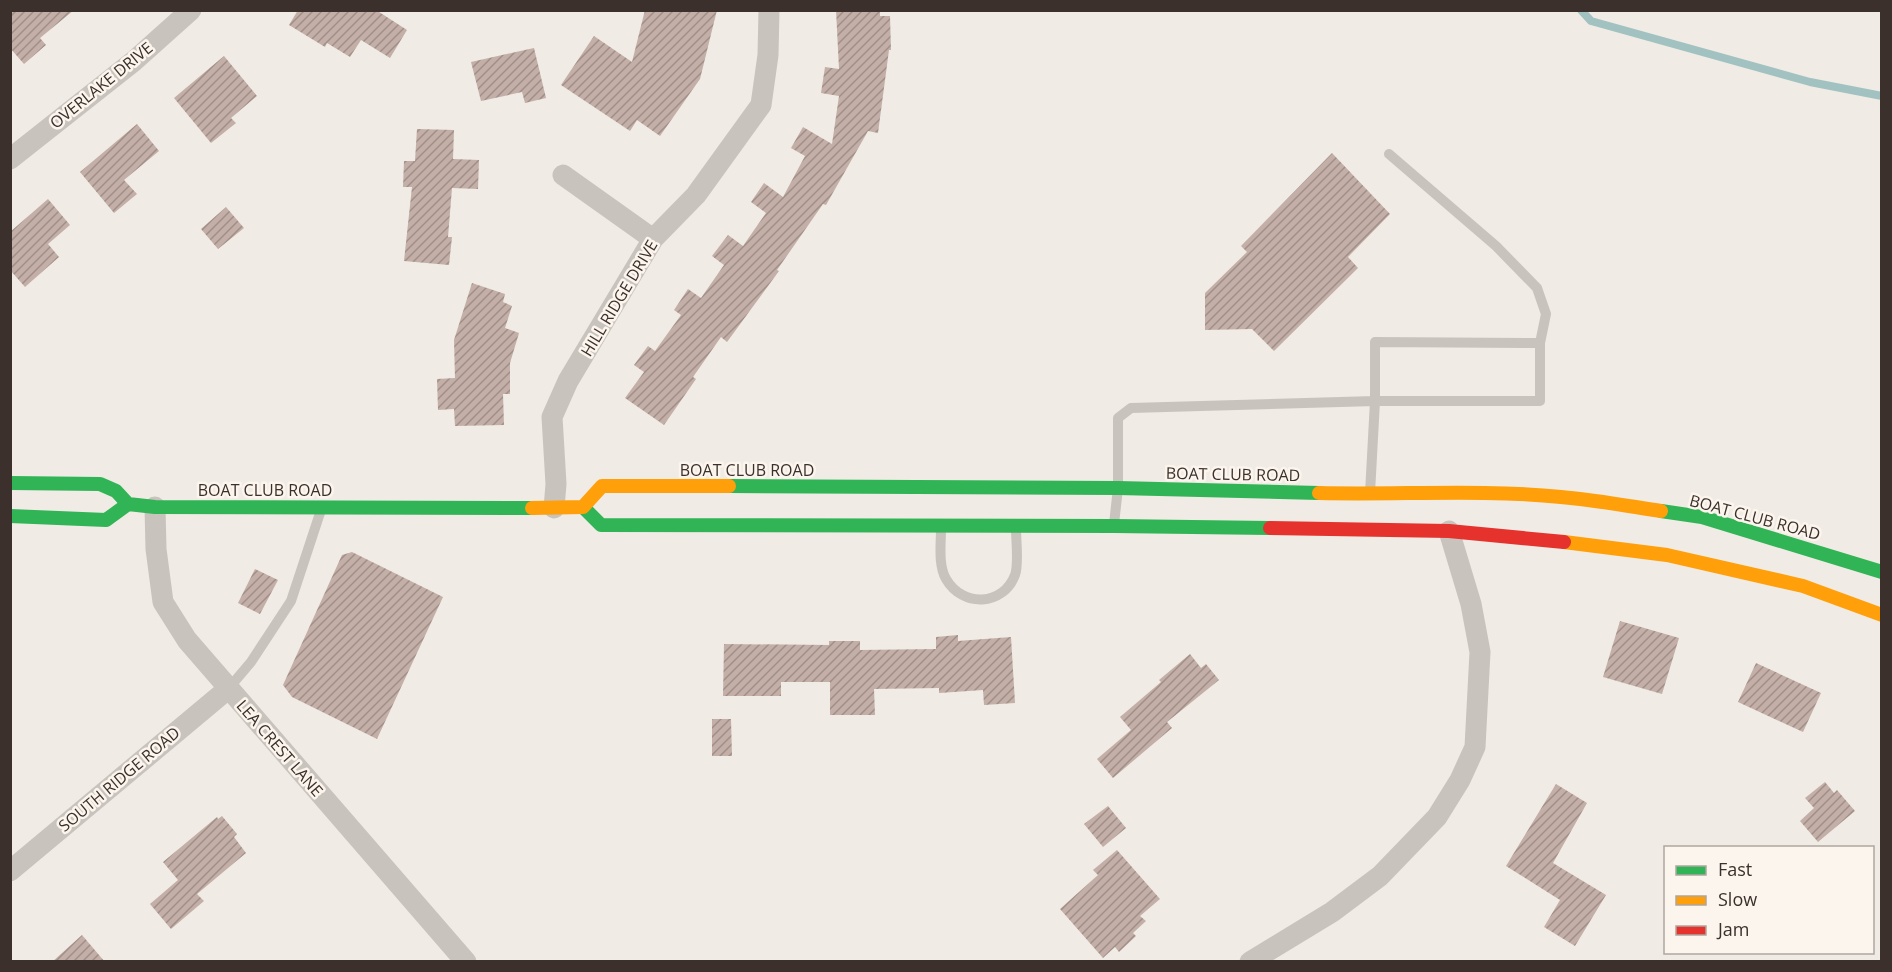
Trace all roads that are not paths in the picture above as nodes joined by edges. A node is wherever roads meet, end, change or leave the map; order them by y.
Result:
1 (190, 10) edge
2 (769, 10) edge
3 (1389, 154) dead end
4 (10, 159) edge
5 (563, 175) dead end
6 (653, 239) junction
7 (1540, 343) junction
8 (1375, 401) junction
9 (10, 483) edge
10 (1119, 488) junction
11 (1370, 494) junction
12 (128, 504) junction
13 (322, 506) junction
14 (155, 507) junction
15 (583, 507) junction
16 (554, 508) junction
17 (10, 516) edge
18 (941, 525) junction
19 (1016, 525) junction
20 (1114, 526) junction
21 (1449, 531) junction
22 (1881, 572) edge
23 (1881, 615) edge
24 (229, 688) junction
25 (10, 871) edge
26 (466, 962) edge
27 (1250, 962) edge

1 - 4 street, OVERLAKE DRIVE
2 - 6 street, HILL RIDGE DRIVE
3 - 7 lane
5 - 6 street
6 - 16 street, HILL RIDGE DRIVE
7 - 8 lane
7 - 8 lane
8 - 10 lane
8 - 11 lane
9 - 12 main road
10 - 11 main road, BOAT CLUB ROAD
10 - 15 main road, BOAT CLUB ROAD
10 - 20 lane
11 - 22 main road, BOAT CLUB ROAD
12 - 14 main road, BOAT CLUB ROAD
12 - 17 main road
13 - 14 main road, BOAT CLUB ROAD
13 - 16 main road, BOAT CLUB ROAD
13 - 24 lane
14 - 24 street, LEA CREST LANE
15 - 16 main road, BOAT CLUB ROAD
15 - 18 main road
18 - 19 main road
18 - 19 lane
19 - 20 main road
20 - 21 main road
21 - 23 main road
21 - 27 street
24 - 25 street, SOUTH RIDGE ROAD
24 - 26 street, LEA CREST LANE

